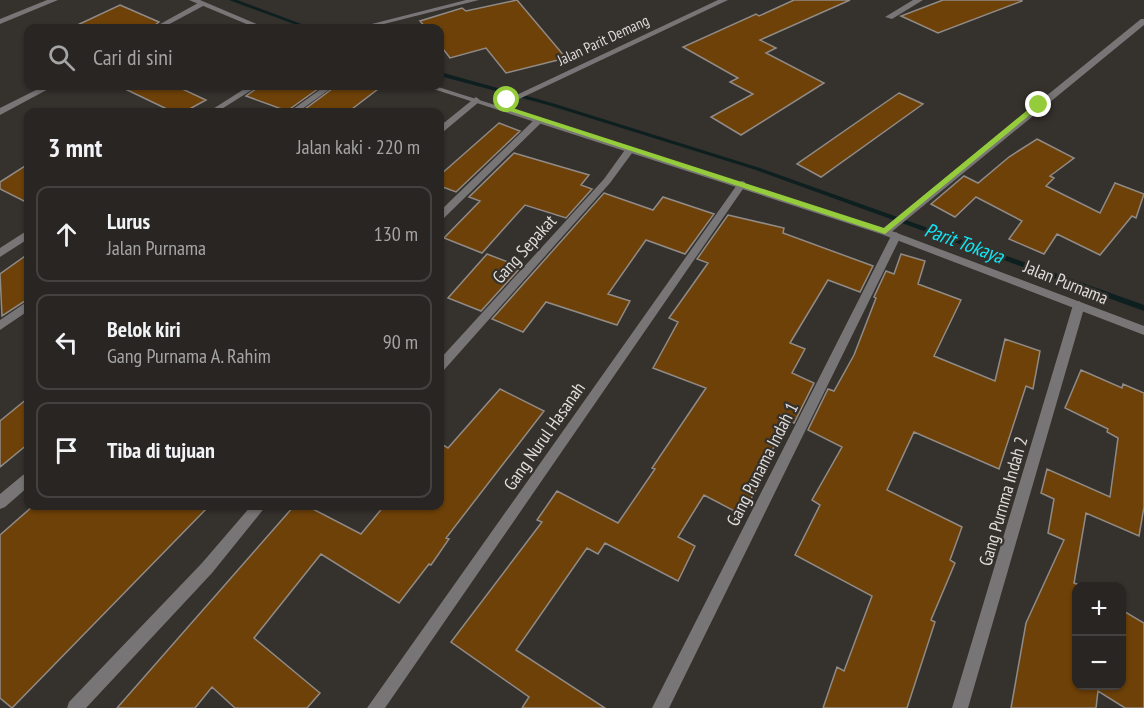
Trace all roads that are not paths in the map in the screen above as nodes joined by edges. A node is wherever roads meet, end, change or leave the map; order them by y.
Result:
1 (54, 0) edge
2 (193, 0) edge
3 (211, 0) edge
4 (475, 0) edge
5 (724, 0) edge
6 (919, 0) edge
7 (201, 5) junction
8 (889, 17) dead end
9 (1144, 21) edge
10 (0, 22) edge
11 (165, 24) edge
12 (251, 24) edge
13 (376, 24) edge
14 (42, 90) edge
15 (248, 90) edge
16 (324, 90) edge
17 (442, 90) edge
18 (476, 100) junction
19 (502, 103) junction
20 (218, 108) edge
21 (299, 108) edge
22 (0, 112) edge
23 (539, 120) junction
24 (444, 127) edge
25 (630, 149) junction
26 (742, 184) junction
27 (444, 212) edge
28 (892, 231) junction
29 (24, 237) edge
30 (0, 253) edge
31 (1079, 305) junction
32 (24, 308) edge
33 (0, 326) edge
34 (1144, 331) edge
35 (444, 364) edge
36 (24, 482) edge
37 (0, 503) edge
38 (256, 510) edge
39 (75, 708) edge
40 (375, 708) edge
41 (660, 708) edge
42 (960, 708) edge

1 - 10 street
2 - 7 street
3 - 7 street
4 - 13 street
5 - 19 street, Jalan Parit Demang
6 - 8 street
7 - 11 street
7 - 12 street
9 - 28 street
14 - 22 street
15 - 20 street
16 - 21 street
17 - 18 street, Jalan Purnama
18 - 19 street, Jalan Purnama
18 - 24 street
19 - 23 street, Jalan Purnama
23 - 25 street, Jalan Purnama
23 - 27 street
25 - 26 street, Jalan Purnama
25 - 35 street, Gang Sepakat
26 - 28 street, Jalan Purnama
26 - 40 street, Gang Nurul Hasanah
28 - 31 street, Jalan Purnama
28 - 41 street, Gang Punama Indah 1
29 - 30 street
31 - 34 street, Jalan Purnama
31 - 42 street, Gang Purnma Indah 2
32 - 33 street
36 - 37 street
38 - 39 street

